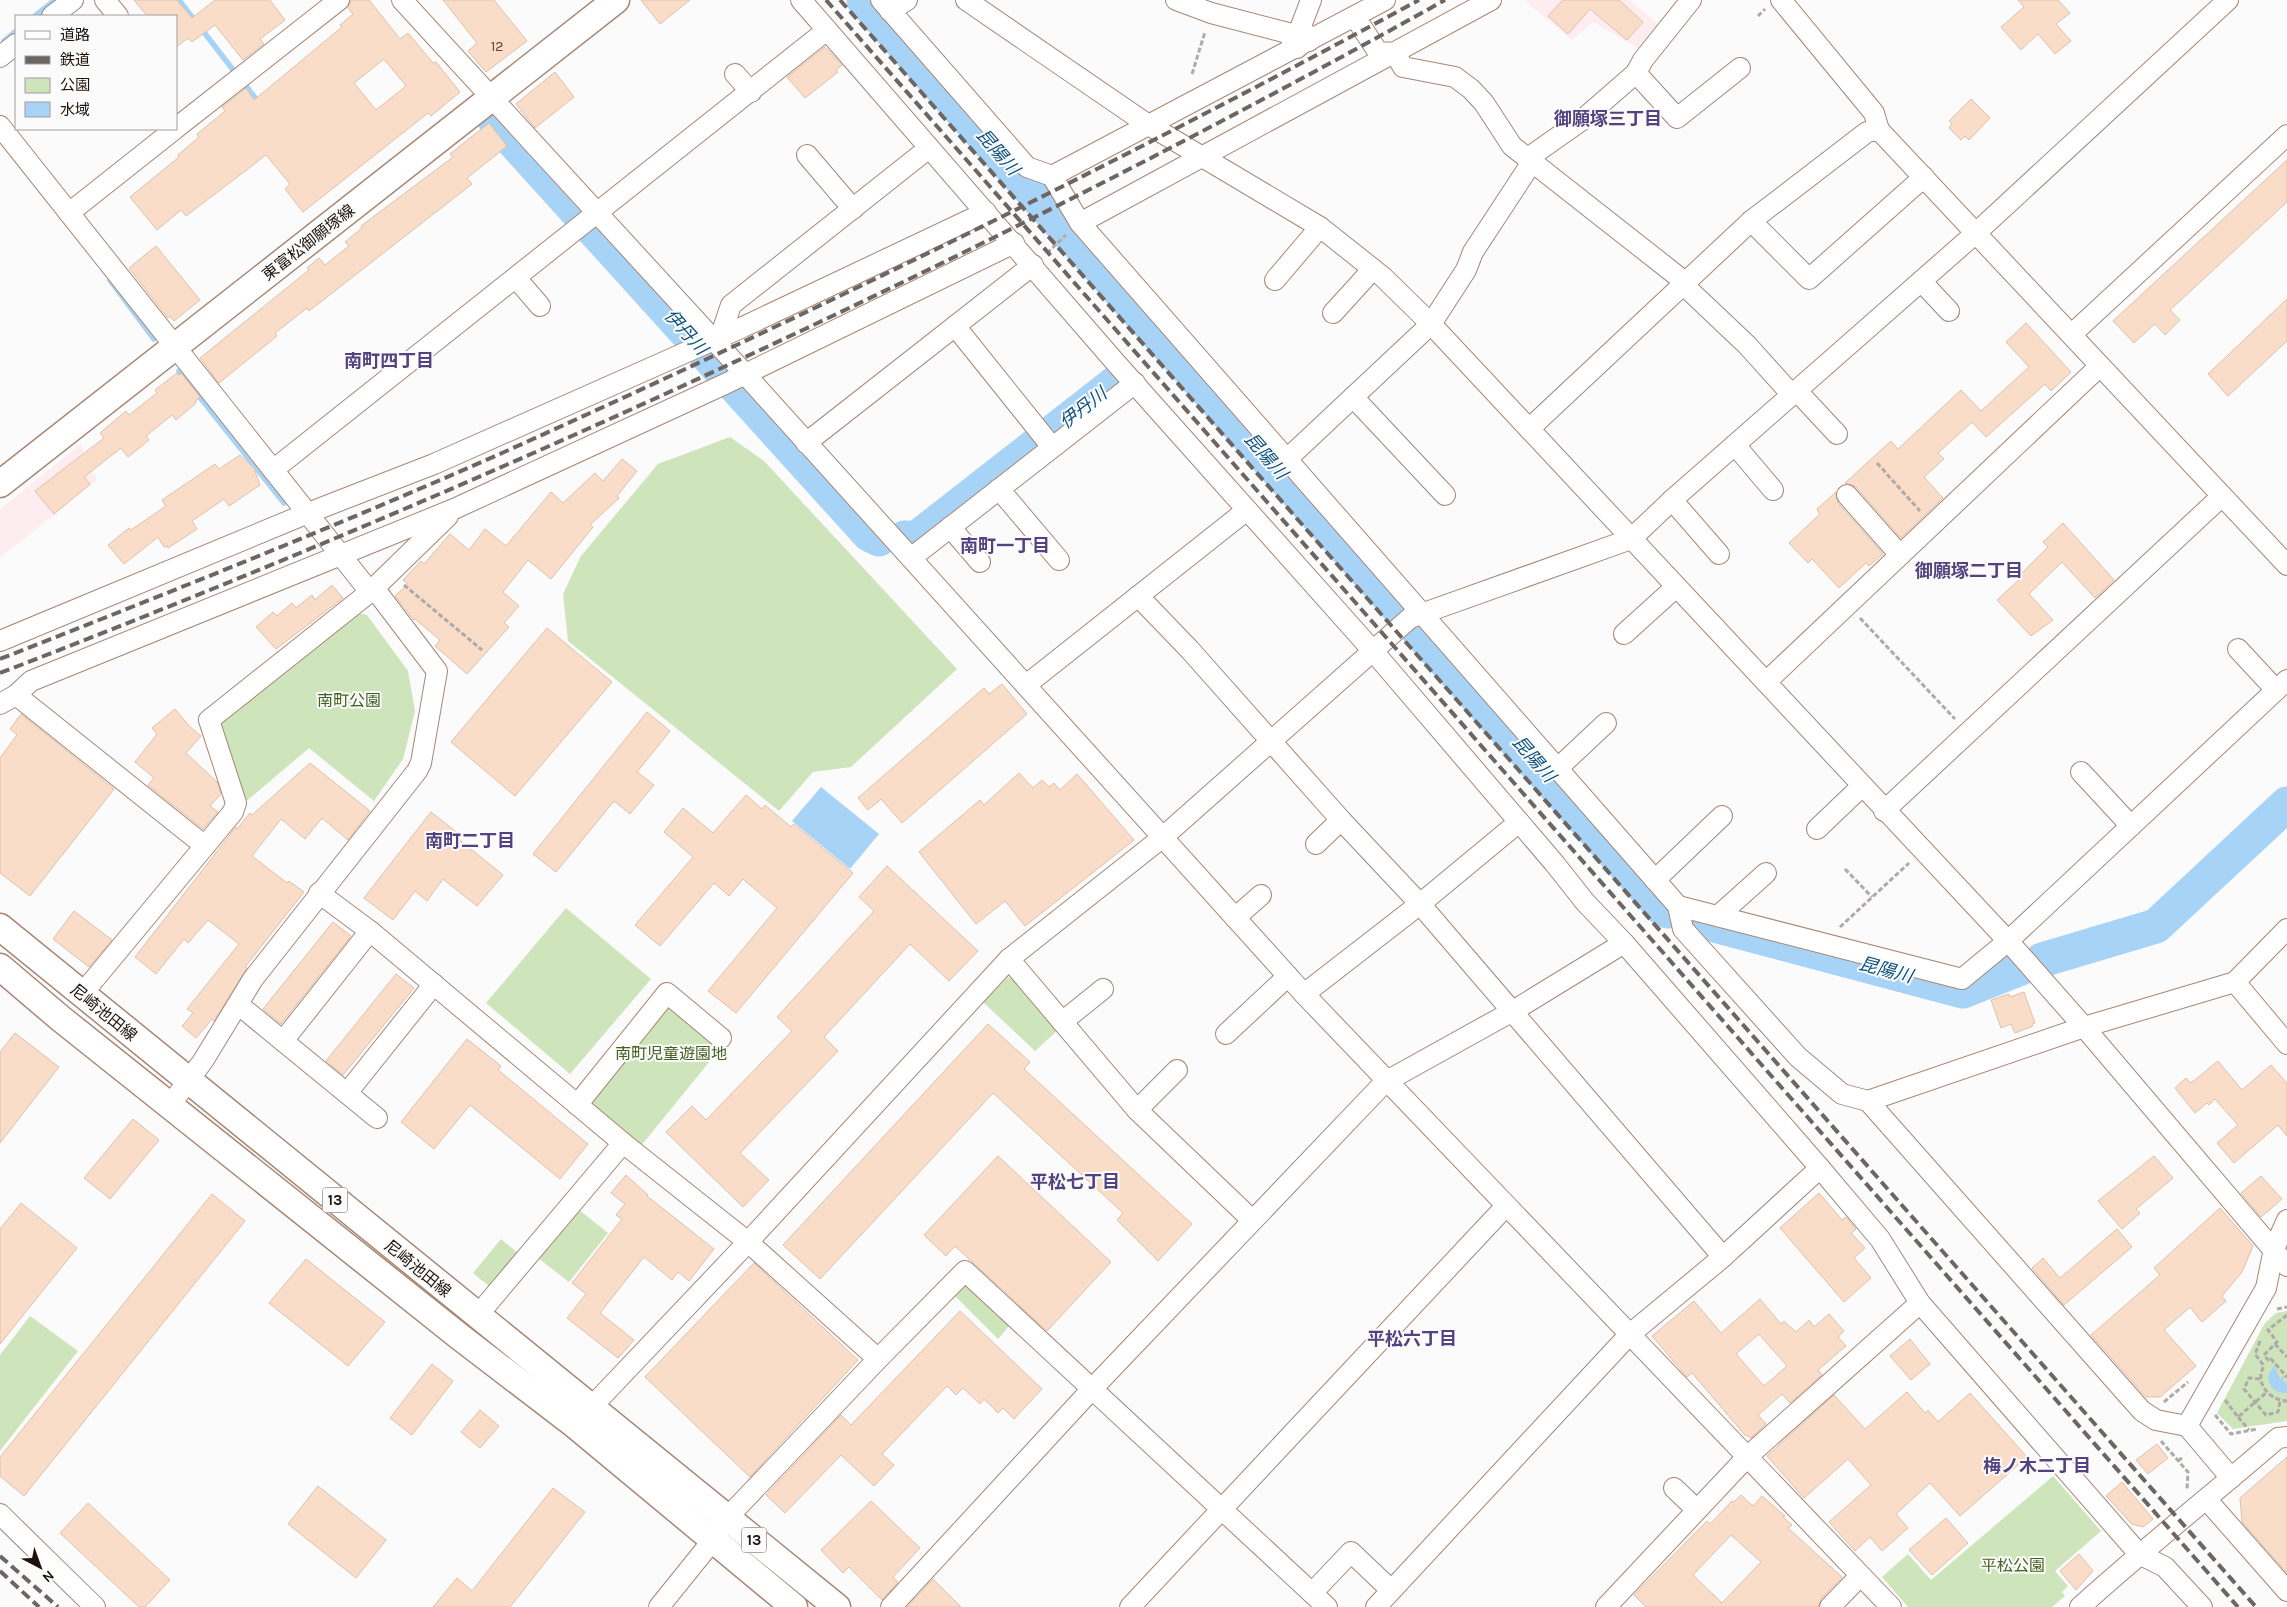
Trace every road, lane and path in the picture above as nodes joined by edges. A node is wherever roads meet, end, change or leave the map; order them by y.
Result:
1 (73, 0) edge
2 (105, 0) edge
3 (339, 0) edge
4 (402, 0) edge
5 (616, 0) edge
6 (801, 0) edge
7 (907, 0) edge
8 (966, 0) edge
9 (1176, 0) edge
10 (1311, 0) edge
11 (1385, 0) edge
12 (1491, 0) edge
13 (1691, 0) edge
14 (1781, 0) edge
15 (2228, 0) edge
16 (885, 5) edge
17 (1211, 13) junction
18 (53, 15) edge
19 (117, 15) edge
20 (1355, 17) junction
21 (827, 30) junction
22 (15, 45) edge
23 (1303, 45) junction
24 (1395, 53) junction
25 (0, 57) edge
26 (1740, 68) dead end
27 (735, 74) dead end
28 (1192, 74) dead end
29 (1636, 74) junction
30 (751, 92) junction
31 (492, 98) junction
32 (1146, 124) junction
33 (0, 126) edge
34 (178, 126) edge
35 (173, 130) edge
36 (1879, 130) junction
37 (2287, 135) edge
38 (930, 148) junction
39 (807, 155) dead end
40 (1204, 157) junction
41 (1530, 160) junction
42 (1052, 176) junction
43 (1924, 177) junction
44 (853, 209) junction
45 (986, 212) junction
46 (69, 213) junction
47 (590, 218) junction
48 (1751, 221) junction
49 (1080, 223) junction
50 (1320, 227) junction
51 (1977, 232) junction
52 (1014, 243) junction
53 (1033, 264) junction
54 (1372, 268) junction
55 (516, 278) junction
56 (1275, 280) dead end
57 (1922, 281) junction
58 (1685, 282) junction
59 (540, 306) dead end
60 (1949, 311) dead end
61 (1334, 313) dead end
62 (1430, 324) junction
63 (955, 326) junction
64 (2072, 334) junction
65 (709, 343) junction
66 (176, 347) junction
67 (2100, 366) junction
68 (736, 379) junction
69 (1135, 383) junction
70 (1794, 392) junction
71 (1353, 397) junction
72 (1529, 429) junction
73 (1837, 434) dead end
74 (806, 443) junction
75 (1736, 445) junction
76 (1052, 447) junction
77 (1286, 460) junction
78 (1877, 463) dead end
79 (273, 470) junction
80 (0, 484) edge
81 (1000, 489) junction
82 (1774, 490) dead end
83 (1445, 495) dead end
84 (1847, 495) dead end
85 (2222, 496) junction
86 (1672, 500) junction
87 (454, 509) junction
88 (1247, 510) junction
89 (308, 513) junction
90 (1932, 524) junction
91 (950, 527) junction
92 (1631, 539) junction
93 (1719, 554) dead end
94 (342, 555) junction
95 (1900, 555) junction
96 (911, 558) junction
97 (1059, 560) dead end
98 (980, 562) dead end
99 (2287, 565) edge
100 (390, 574) junction
101 (1676, 587) junction
102 (372, 590) junction
103 (1138, 596) junction
104 (1420, 613) junction
105 (1865, 622) dead end
106 (1624, 634) dead end
107 (0, 641) edge
108 (482, 650) dead end
109 (2238, 650) dead end
110 (1373, 651) junction
111 (1766, 682) junction
112 (1026, 685) junction
113 (2282, 685) edge
114 (8, 700) edge
115 (1948, 710) dead end
116 (1606, 723) dead end
117 (1272, 742) junction
118 (1558, 768) junction
119 (2081, 772) dead end
120 (1862, 786) junction
121 (1884, 811) junction
122 (1722, 816) dead end
123 (1342, 820) junction
124 (1519, 822) junction
125 (2130, 826) junction
126 (1816, 829) dead end
127 (1163, 837) junction
128 (1316, 844) dead end
129 (206, 846) junction
130 (1922, 851) junction
131 (1845, 869) dead end
132 (1766, 873) dead end
133 (1655, 880) junction
134 (319, 893) junction
135 (1262, 895) dead end
136 (1872, 898) junction
137 (1420, 904) junction
138 (1678, 906) junction
139 (1718, 916) junction
140 (1235, 918) junction
141 (0, 927) edge
142 (2287, 929) edge
143 (370, 932) junction
144 (2008, 941) junction
145 (1624, 943) junction
146 (1823, 943) junction
147 (1009, 959) junction
148 (1, 971) edge
149 (1288, 976) junction
150 (2235, 982) junction
151 (434, 984) junction
152 (1103, 989) dead end
153 (82, 994) junction
154 (1304, 994) junction
155 (239, 1005) junction
156 (1513, 1011) junction
157 (1062, 1022) junction
158 (2084, 1027) junction
159 (1226, 1034) dead end
160 (721, 1038) dead end
161 (283, 1041) junction
162 (2287, 1043) edge
163 (1177, 1070) dead end
164 (189, 1080) junction
165 (1386, 1082) junction
166 (347, 1092) junction
167 (1868, 1101) junction
168 (170, 1105) junction
169 (577, 1105) junction
170 (1137, 1110) junction
171 (377, 1118) dead end
172 (623, 1144) junction
173 (1820, 1168) junction
174 (1506, 1206) junction
175 (1252, 1220) junction
176 (2287, 1220) edge
177 (748, 1242) junction
178 (2274, 1249) junction
179 (1723, 1257) junction
180 (2287, 1266) edge
181 (1920, 1303) junction
182 (2287, 1307) edge
183 (2272, 1312) dead end
184 (2287, 1314) edge
185 (478, 1316) junction
186 (2255, 1332) dead end
187 (1629, 1335) junction
188 (2275, 1344) junction
189 (2287, 1358) edge
190 (878, 1359) junction
191 (2287, 1377) edge
192 (2260, 1379) junction
193 (1092, 1389) junction
194 (2267, 1392) junction
195 (2280, 1401) junction
196 (2287, 1401) edge
197 (2256, 1402) junction
198 (2218, 1405) dead end
199 (2214, 1414) dead end
200 (583, 1417) junction
201 (2238, 1417) junction
202 (2186, 1426) junction
203 (2258, 1428) dead end
204 (2249, 1430) junction
205 (2157, 1437) dead end
206 (2287, 1437) edge
207 (1747, 1457) junction
208 (2183, 1457) dead end
209 (2178, 1461) junction
210 (2188, 1472) dead end
211 (2232, 1478) junction
212 (1674, 1488) dead end
213 (2207, 1500) junction
214 (1223, 1508) junction
215 (1697, 1510) junction
216 (0, 1514) edge
217 (720, 1529) junction
218 (2139, 1554) junction
219 (1860, 1576) junction
220 (1391, 1590) junction
221 (2287, 1591) edge
222 (1312, 1593) junction
223 (95, 1607) edge
224 (659, 1607) edge
225 (794, 1607) edge
226 (837, 1607) edge
227 (891, 1607) edge
228 (1130, 1607) edge
229 (1327, 1607) edge
230 (1376, 1607) edge
231 (1606, 1607) edge
232 (1830, 1607) edge
233 (1890, 1607) edge
234 (2080, 1607) edge
235 (2202, 1607) edge

1 - 18 street
2 - 19 street
3 - 34 street
4 - 31 street
5 - 31 main road, 東富松御願塚線
6 - 21 street
7 - 16 street
8 - 32 street
9 - 17 street
10 - 23 street
11 - 20 street
12 - 24 street
13 - 29 street
14 - 36 street
15 - 51 street
16 - 42 street
17 - 23 street
17 - 28 path
20 - 23 street
20 - 24 street
21 - 30 street
21 - 38 street
22 - 25 street
23 - 32 street
24 - 40 street
24 - 41 street
26 - 29 street
27 - 30 street
29 - 41 street
30 - 47 street
31 - 47 street
31 - 66 main road, 東富松御願塚線
32 - 40 street
32 - 42 street
33 - 46 street
35 - 46 street
36 - 43 street
36 - 48 street
37 - 64 street
38 - 44 street
38 - 45 street
39 - 44 street
40 - 49 street
40 - 50 street
41 - 58 street
41 - 62 street
42 - 49 street
43 - 48 street
43 - 51 street
44 - 65 street
45 - 52 street
45 - 65 street
46 - 66 street
47 - 55 street
47 - 65 street
48 - 58 street
49 - 53 path
49 - 77 street
50 - 54 street
50 - 56 street
51 - 57 street
51 - 64 street
52 - 53 street
52 - 68 street
53 - 63 street
53 - 69 street
54 - 61 street
54 - 62 street
55 - 59 street
55 - 79 street
57 - 60 street
57 - 70 street
58 - 70 street
58 - 72 street
62 - 71 street
62 - 72 street
63 - 74 street
63 - 76 street
64 - 67 street
65 - 68 street
65 - 89 street
66 - 79 street
66 - 80 main road, 東富松御願塚線
67 - 85 street
67 - 90 street
68 - 74 street
68 - 87 street
69 - 76 street
69 - 88 street
70 - 73 street
70 - 75 street
71 - 77 street
71 - 83 street
72 - 92 street
74 - 96 street
75 - 82 street
75 - 86 street
76 - 81 street
77 - 104 street
78 - 90 path
79 - 89 street
81 - 91 street
81 - 97 street
84 - 95 street
85 - 99 street
85 - 121 street
86 - 92 street
86 - 93 street
87 - 94 street
87 - 100 street
88 - 103 street
88 - 110 street
89 - 94 street
89 - 107 street
90 - 95 street
91 - 96 street
91 - 98 street
92 - 101 street
92 - 104 street
94 - 102 street
94 - 114 street
95 - 111 street
96 - 112 street
100 - 102 street
100 - 108 path
101 - 106 street
101 - 111 street
102 - 129 street
102 - 134 street
103 - 112 street
103 - 117 street
104 - 110 street
104 - 118 street
105 - 115 path
109 - 113 street
110 - 117 street
110 - 124 street
111 - 120 street
112 - 127 street
113 - 125 street
114 - 129 street
116 - 118 street
117 - 123 street
117 - 127 street
118 - 133 street
119 - 125 street
120 - 121 street
120 - 126 street
121 - 130 street
122 - 133 street
123 - 128 street
123 - 137 street
124 - 137 street
124 - 145 street
125 - 144 street
127 - 140 street
127 - 147 street
129 - 153 street
130 - 136 path
130 - 144 street
131 - 136 path
132 - 139 street
133 - 138 street
134 - 143 street
134 - 155 street
135 - 140 street
136 - 146 path
137 - 154 street
137 - 156 street
138 - 139 street
138 - 167 street
139 - 146 street
140 - 149 street
141 - 153 main road, 尼崎池田線 / 13
142 - 150 street
143 - 151 street
143 - 161 street
144 - 146 street
144 - 158 street
145 - 156 street
145 - 173 street
147 - 157 street
147 - 177 street
148 - 168 main road, 尼崎池田線 / 13
149 - 154 street
149 - 159 street
150 - 158 street
150 - 162 street
151 - 166 street
151 - 169 street
152 - 157 street
153 - 164 main road, 尼崎池田線 / 13
154 - 165 street
155 - 161 street
155 - 164 street
156 - 165 street
156 - 179 street
157 - 170 street
158 - 167 street
158 - 178 street
160 - 169 street
161 - 166 street
163 - 170 street
164 - 168 street
164 - 185 main road, 尼崎池田線 / 13
165 - 174 street
165 - 175 street
166 - 171 street
167 - 202 street
168 - 200 main road, 尼崎池田線 / 13
169 - 172 street
170 - 175 street
172 - 177 street
172 - 185 street
173 - 179 street
173 - 181 street
174 - 187 street
174 - 214 street
175 - 193 street
176 - 178 street
177 - 190 street
177 - 200 street
178 - 180 street
178 - 202 street
179 - 187 street
181 - 207 street
181 - 218 street
182 - 183 path
184 - 188 path
185 - 200 main road, 尼崎池田線 / 13
186 - 192 path
187 - 207 street
187 - 220 street
188 - 189 path
188 - 191 path
190 - 193 street
190 - 217 street
192 - 194 path
192 - 197 path
193 - 214 street
193 - 227 street
194 - 195 path
194 - 197 path
195 - 196 path
195 - 197 path
197 - 201 path
198 - 201 path
199 - 204 path
200 - 217 main road, 尼崎池田線 / 13
201 - 204 path
202 - 211 street
203 - 204 path
205 - 209 path
206 - 211 street
207 - 215 street
207 - 219 street
208 - 209 path
209 - 210 path
211 - 213 street
212 - 215 street
213 - 218 street
213 - 221 street
214 - 222 street
214 - 228 street
215 - 231 street
216 - 223 street
217 - 224 street
217 - 225 main road, 尼崎池田線 / 13
217 - 226 main road, 尼崎池田線 / 13
218 - 234 street
218 - 235 street
219 - 232 street
219 - 233 street
220 - 222 street
220 - 230 street
222 - 229 street

